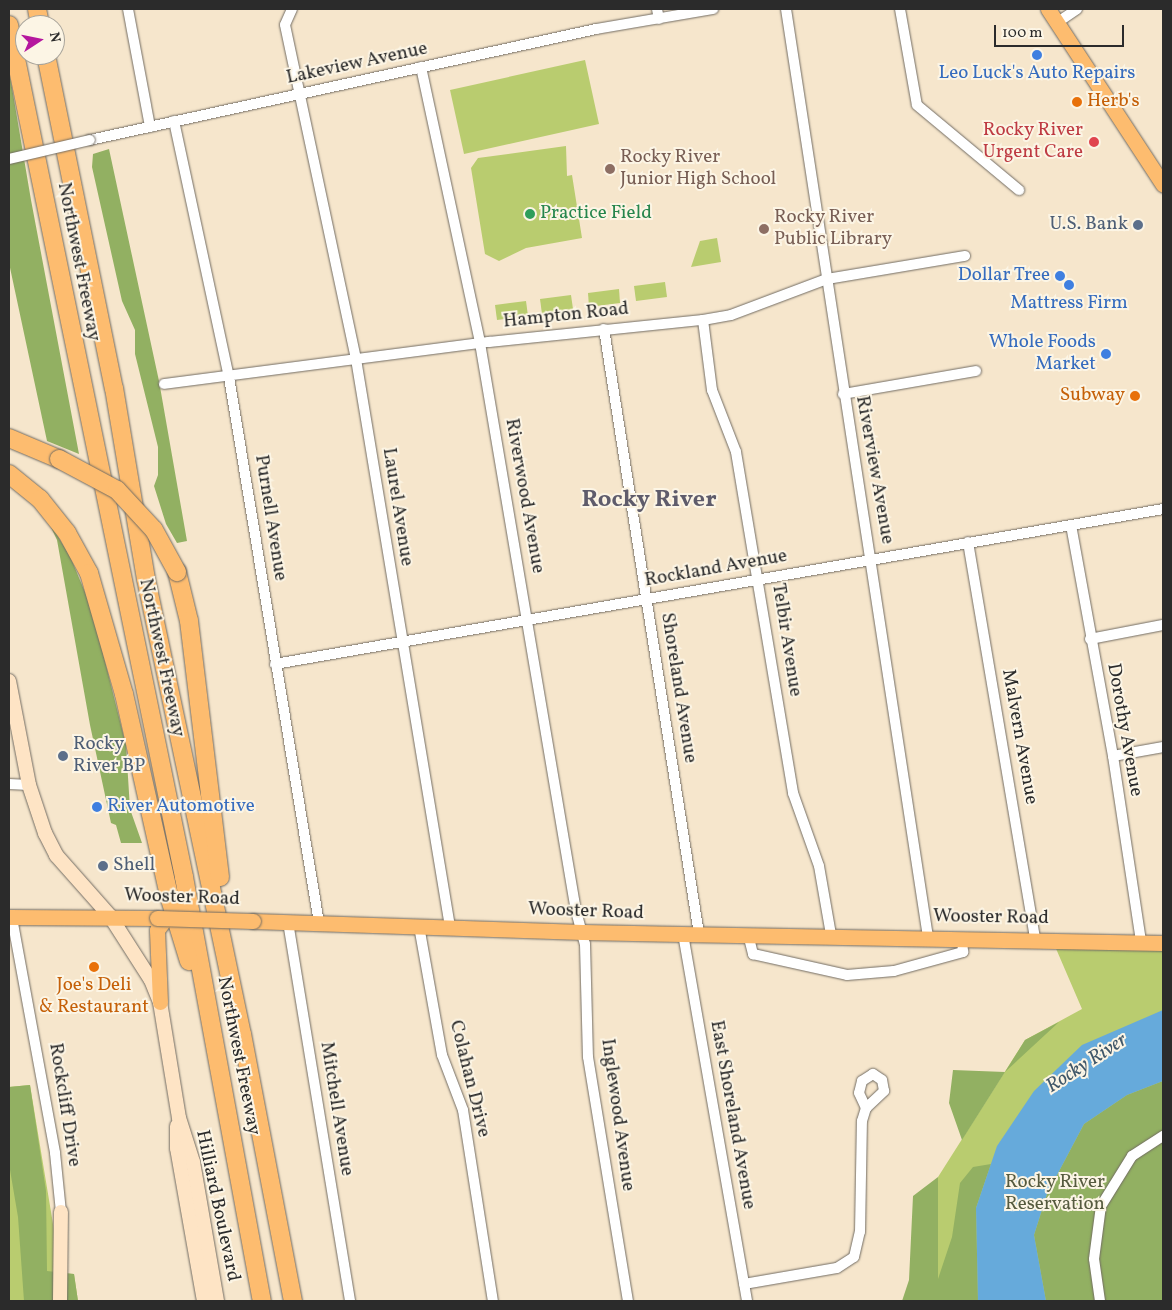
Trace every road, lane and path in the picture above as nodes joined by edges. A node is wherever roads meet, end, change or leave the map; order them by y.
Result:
1 (128, 9) edge
2 (292, 9) edge
3 (713, 9) edge
4 (786, 9) edge
5 (900, 9) edge
6 (1048, 9) edge
7 (1077, 9) edge
8 (658, 14) edge
9 (1058, 22) junction
10 (9, 25) edge
11 (48, 65) edge
12 (421, 67) junction
13 (300, 94) junction
14 (174, 121) junction
15 (150, 127) junction
16 (9, 159) edge
17 (1163, 185) edge
18 (1019, 190) dead end
19 (966, 256) dead end
20 (827, 279) junction
21 (703, 320) junction
22 (604, 329) junction
23 (480, 343) junction
24 (356, 360) junction
25 (976, 371) dead end
26 (229, 377) junction
27 (164, 384) dead end
28 (843, 394) junction
29 (9, 438) edge
30 (9, 474) edge
31 (9, 488) edge
32 (38, 497) junction
33 (1163, 508) edge
34 (1071, 525) junction
35 (968, 542) junction
36 (872, 559) junction
37 (758, 580) junction
38 (646, 600) junction
39 (528, 620) junction
40 (1163, 625) edge
41 (1090, 639) junction
42 (401, 645) junction
43 (275, 664) junction
44 (9, 681) edge
45 (1163, 747) edge
46 (1113, 756) junction
47 (9, 784) edge
48 (29, 785) junction
49 (110, 916) junction
50 (10, 918) edge
51 (160, 922) junction
52 (288, 922) junction
53 (319, 923) junction
54 (419, 926) junction
55 (450, 928) junction
56 (583, 932) junction
57 (683, 934) junction
58 (699, 934) junction
59 (748, 934) junction
60 (831, 935) junction
61 (928, 937) junction
62 (962, 938) junction
63 (1035, 938) junction
64 (1141, 942) junction
65 (1163, 943) edge
66 (233, 990) junction
67 (160, 1002) junction
68 (214, 1048) junction
69 (866, 1108) dead end
70 (179, 1118) junction
71 (1163, 1136) edge
72 (60, 1212) joint
73 (744, 1284) junction
74 (60, 1301) edge
75 (204, 1301) edge
76 (217, 1301) edge
77 (262, 1301) edge
78 (293, 1301) edge
79 (350, 1301) edge
80 (493, 1301) edge
81 (628, 1301) edge
82 (747, 1301) edge
83 (1100, 1301) edge

1 - 15 street
2 - 13 street, Laurel Avenue
3 - 8 street, Lakeview Avenue
4 - 20 street, Riverview Avenue
5 - 18 street
6 - 9 main road
7 - 9 street
8 - 12 street, Lakeview Avenue
9 - 17 main road
10 - 68 highway, Northwest Freeway
11 - 66 highway, Northwest Freeway
12 - 13 street, Lakeview Avenue
12 - 23 street, Riverwood Avenue
13 - 14 street, Lakeview Avenue
13 - 24 street, Laurel Avenue
14 - 15 street, Lakeview Avenue
14 - 26 street, Purnell Avenue
15 - 16 street, Lakeview Avenue, bridge
19 - 20 street, Hampton Road
20 - 21 street, Hampton Road
20 - 28 street, Riverview Avenue
21 - 22 street, Hampton Road
21 - 37 street, Telbir Avenue
22 - 23 street, Hampton Road
22 - 38 street, Shoreland Avenue
23 - 24 street, Hampton Road
23 - 39 street, Riverwood Avenue
24 - 26 street, Hampton Road
24 - 42 street, Laurel Avenue
25 - 28 street
26 - 27 street, Hampton Road
26 - 43 street, Purnell Avenue
28 - 36 street, Riverview Avenue
29 - 66 highway, bridge
30 - 32 highway
31 - 32 highway
32 - 68 highway
33 - 34 street, Rockland Avenue
34 - 35 street, Rockland Avenue
34 - 41 street, Dorothy Avenue
35 - 36 street, Rockland Avenue
35 - 63 street, Malvern Avenue
36 - 37 street, Rockland Avenue
36 - 61 street, Riverview Avenue
37 - 38 street, Rockland Avenue
37 - 60 street, Telbir Avenue
38 - 39 street, Rockland Avenue
38 - 58 street, Shoreland Avenue
39 - 42 street, Rockland Avenue
39 - 56 street, Riverwood Avenue
40 - 41 street
41 - 46 street, Dorothy Avenue
42 - 43 street, Rockland Avenue
42 - 55 street, Laurel Avenue
43 - 53 street, Purnell Avenue
44 - 48 main road, Hilliard Boulevard
45 - 46 street
46 - 64 street, Dorothy Avenue
47 - 48 street
48 - 49 main road, Hilliard Boulevard
49 - 50 main road, Wooster Road
49 - 51 main road, Wooster Road
49 - 67 main road, Hilliard Boulevard
50 - 72 street, Rockcliff Drive
51 - 52 main road, Wooster Road, bridge
51 - 67 main road
52 - 53 main road, Wooster Road
52 - 79 street, Mitchell Avenue
53 - 54 main road, Wooster Road
54 - 55 main road, Wooster Road
54 - 80 street, Colahan Drive
55 - 56 main road, Wooster Road
56 - 57 main road, Wooster Road
56 - 81 street, Inglewood Avenue
57 - 58 main road, Wooster Road
57 - 73 street, East Shoreland Avenue
58 - 59 main road, Wooster Road
59 - 60 main road, Wooster Road
59 - 62 street
60 - 61 main road, Wooster Road
61 - 62 main road, Wooster Road
62 - 63 main road, Wooster Road
63 - 64 main road, Wooster Road
64 - 65 main road, Wooster Road
66 - 78 highway, Northwest Freeway
67 - 70 main road, Hilliard Boulevard
68 - 77 highway, Northwest Freeway
69 - 73 street
70 - 75 main road, Hilliard Boulevard
70 - 76 main road, Hilliard Boulevard
71 - 83 street
72 - 74 main road, Rockcliff Drive
73 - 82 street, East Shoreland Avenue

